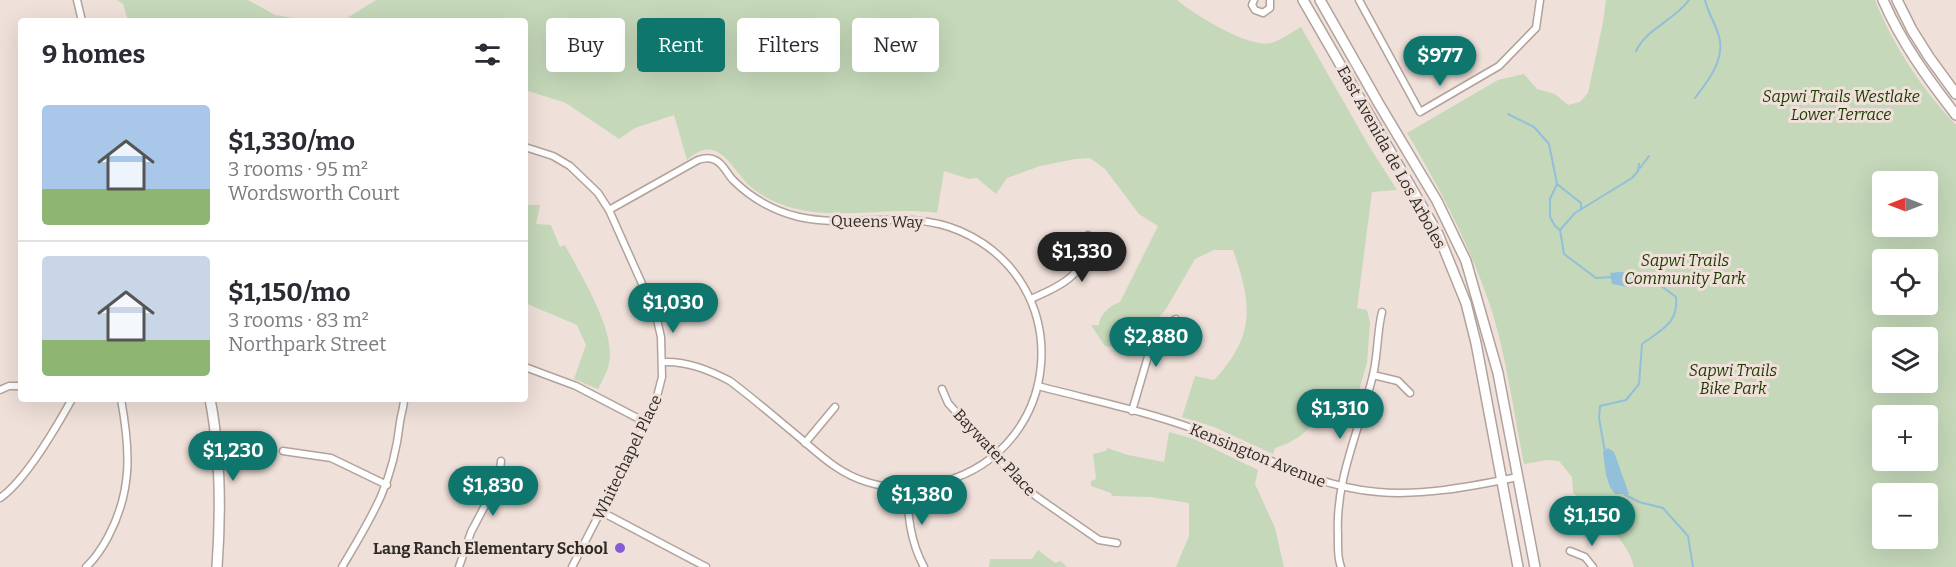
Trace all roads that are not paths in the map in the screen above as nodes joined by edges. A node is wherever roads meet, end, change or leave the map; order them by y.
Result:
1 (77, 0) edge
2 (1270, 0) edge
3 (1303, 0) edge
4 (1320, 0) edge
5 (1359, 0) edge
6 (1540, 0) edge
7 (1883, 0) edge
8 (1897, 0) edge
9 (1251, 2) edge
10 (81, 12) junction
11 (82, 18) edge
12 (85, 18) edge
13 (1954, 88) edge
14 (1956, 115) edge
15 (528, 148) edge
16 (609, 210) junction
17 (1088, 235) dead end
18 (1031, 299) junction
19 (1382, 312) dead end
20 (1176, 320) dead end
21 (663, 362) junction
22 (528, 368) edge
23 (1373, 375) junction
24 (18, 386) edge
25 (1038, 386) junction
26 (942, 389) dead end
27 (0, 390) edge
28 (1410, 393) dead end
29 (70, 402) edge
30 (121, 402) edge
31 (210, 402) edge
32 (404, 402) edge
33 (836, 407) dead end
34 (1132, 411) junction
35 (647, 423) junction
36 (805, 443) junction
37 (283, 451) dead end
38 (995, 455) junction
39 (501, 461) dead end
40 (1518, 477) junction
41 (1502, 480) junction
42 (387, 485) junction
43 (1342, 486) junction
44 (907, 488) junction
45 (0, 498) edge
46 (600, 511) junction
47 (1117, 543) dead end
48 (1570, 551) dead end
49 (89, 566) edge
50 (217, 567) edge
51 (342, 567) edge
52 (459, 567) edge
53 (572, 567) edge
54 (706, 567) edge
55 (924, 567) edge
56 (1341, 567) edge
57 (1518, 567) edge
58 (1535, 567) edge
59 (1593, 567) edge

1 - 10 street
2 - 9 street
3 - 41 main road, East Avenida de Los Arboles
4 - 40 main road, East Avenida de Los Arboles
5 - 6 street
7 - 14 main road
8 - 13 main road
10 - 11 street
10 - 12 street
15 - 16 street, Whitechapel Place
16 - 18 street, Queens Way
16 - 21 street, Whitechapel Place
17 - 18 street
18 - 25 street, Queens Way
19 - 23 street
20 - 34 street
21 - 35 street, Whitechapel Place
21 - 36 street, Queens Way
22 - 35 street
23 - 28 street
23 - 43 street
24 - 27 street
25 - 34 street, Kensington Avenue
25 - 38 street, Queens Way
26 - 38 street, Baywater Place
29 - 45 street
30 - 49 street
31 - 50 main road
32 - 42 street
33 - 36 street
34 - 43 street, Kensington Avenue
35 - 46 street, Whitechapel Place
36 - 44 street, Queens Way
37 - 42 street
38 - 44 street, Queens Way
38 - 47 street, Baywater Place
39 - 52 street
40 - 41 street, Kensington Avenue
40 - 58 main road, East Avenida de Los Arboles
41 - 43 street, Kensington Avenue
41 - 57 main road, East Avenida de Los Arboles
42 - 51 street
43 - 56 street
44 - 55 street
46 - 53 street, Whitechapel Place
46 - 54 street
48 - 59 street

